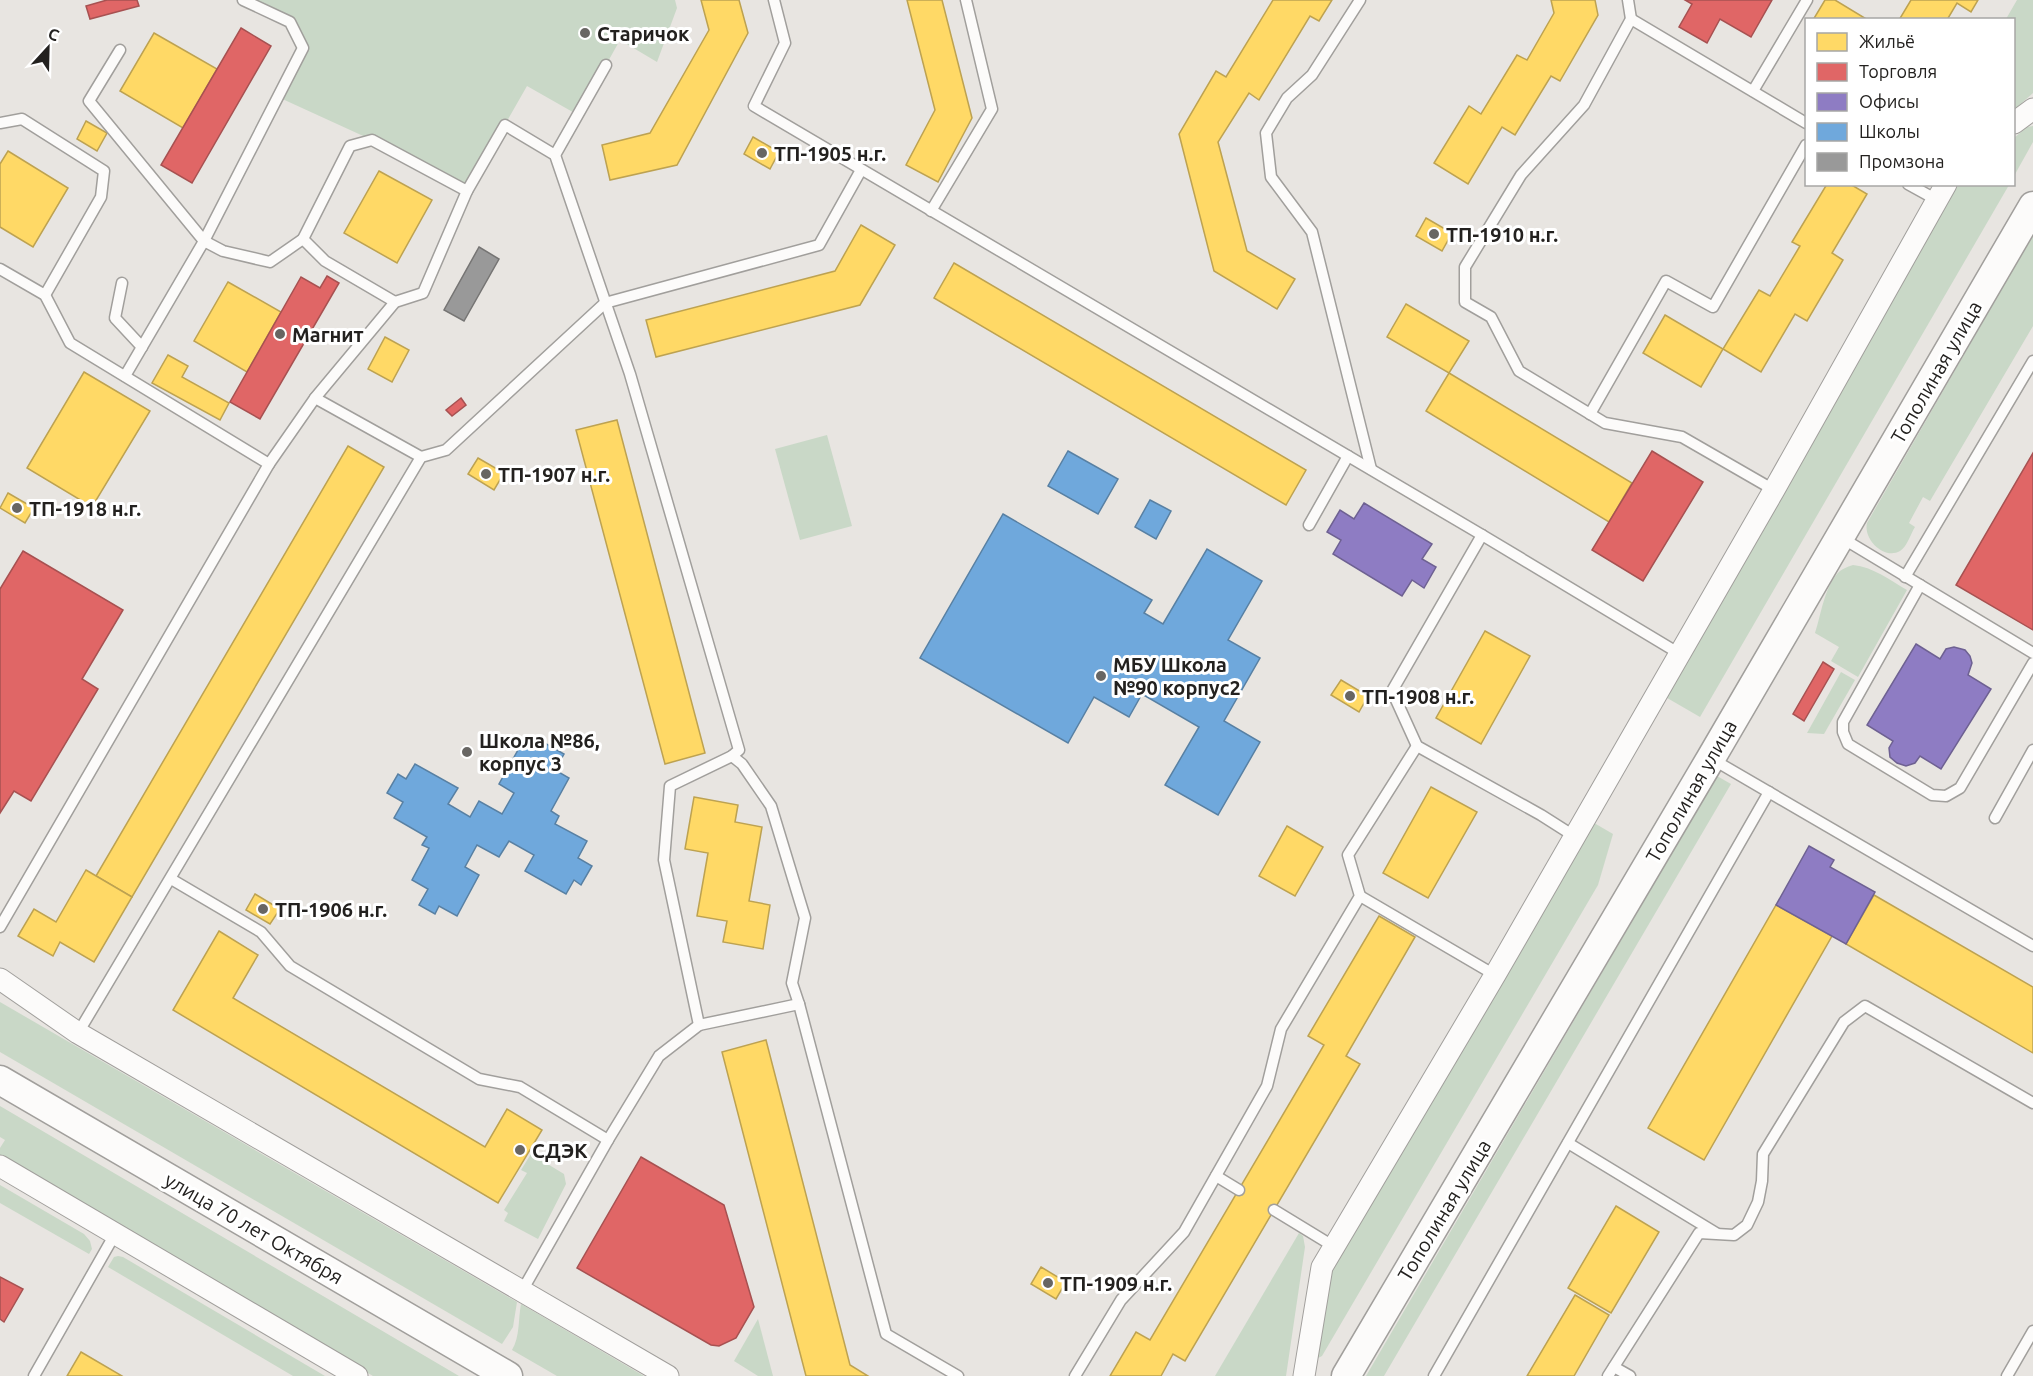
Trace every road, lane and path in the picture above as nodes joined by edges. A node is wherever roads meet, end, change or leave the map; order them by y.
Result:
1 (243, 0) edge
2 (774, 0) edge
3 (966, 0) edge
4 (1360, 0) edge
5 (1628, 0) edge
6 (1807, 0) edge
7 (1631, 19) junction
8 (120, 50) dead end
9 (606, 65) dead end
10 (1753, 91) junction
11 (2033, 109) edge
12 (1805, 122) edge
13 (2015, 122) edge
14 (0, 123) edge
15 (1805, 147) edge
16 (555, 155) junction
17 (861, 170) junction
18 (1916, 186) edge
19 (467, 191) junction
20 (1941, 192) edge
21 (2033, 206) edge
22 (932, 211) junction
23 (303, 239) junction
24 (204, 241) junction
25 (0, 269) edge
26 (122, 284) dead end
27 (45, 295) junction
28 (395, 302) junction
29 (605, 303) junction
30 (142, 347) junction
31 (2033, 361) edge
32 (125, 376) junction
33 (315, 398) junction
34 (1590, 414) junction
35 (1348, 456) junction
36 (421, 457) junction
37 (269, 464) junction
38 (1371, 469) junction
39 (1774, 490) junction
40 (1309, 525) dead end
41 (1482, 535) junction
42 (1839, 536) junction
43 (1905, 577) junction
44 (1920, 585) junction
45 (2033, 653) edge
46 (1680, 654) junction
47 (2033, 663) edge
48 (1417, 746) junction
49 (2033, 750) edge
50 (732, 756) junction
51 (1711, 758) junction
52 (1769, 792) junction
53 (1995, 818) dead end
54 (1574, 836) junction
55 (171, 879) junction
56 (1360, 896) junction
57 (0, 927) edge
58 (2033, 946) edge
59 (1495, 975) junction
60 (0, 979) edge
61 (799, 1004) junction
62 (699, 1025) junction
63 (78, 1034) junction
64 (0, 1080) edge
65 (2033, 1103) edge
66 (608, 1140) junction
67 (1568, 1143) junction
68 (0, 1166) edge
69 (1216, 1176) junction
70 (1239, 1190) dead end
71 (1274, 1210) dead end
72 (1716, 1233) junction
73 (115, 1234) junction
74 (1333, 1246) junction
75 (522, 1291) junction
76 (2033, 1331) edge
77 (1611, 1371) edge
78 (34, 1376) edge
79 (357, 1376) edge
80 (508, 1376) edge
81 (668, 1376) edge
82 (958, 1376) edge
83 (1074, 1376) edge
84 (1304, 1376) edge
85 (1346, 1376) edge
86 (1434, 1376) edge
87 (1630, 1376) edge
88 (2007, 1376) edge

1 - 24 lane
2 - 17 lane
3 - 22 lane
4 - 38 lane
5 - 7 lane
6 - 10 lane
7 - 10 lane
7 - 34 lane
8 - 24 lane
9 - 16 lane
10 - 12 lane
11 - 13 street
14 - 27 lane
15 - 34 lane
16 - 19 lane
16 - 29 lane
17 - 22 lane
17 - 29 lane
18 - 20 lane
19 - 23 lane
19 - 28 lane
20 - 39 street
21 - 42 main road, Тополиная улица
22 - 35 lane
23 - 24 lane
23 - 28 lane
24 - 30 lane
25 - 27 lane
26 - 30 lane
27 - 32 lane
28 - 33 lane
29 - 36 lane
29 - 50 lane
30 - 32 lane
31 - 43 lane
32 - 37 lane
33 - 36 lane
33 - 37 lane
34 - 39 lane
35 - 38 lane
35 - 40 lane
36 - 55 lane
37 - 57 lane
38 - 41 lane
39 - 46 street
41 - 46 lane
41 - 48 lane
42 - 43 lane
42 - 51 main road, Тополиная улица
43 - 44 lane
44 - 45 lane
44 - 47 lane
46 - 54 street
48 - 54 lane
48 - 56 lane
49 - 53 lane
50 - 61 lane
50 - 62 lane
51 - 52 lane
51 - 85 main road, Тополиная улица
52 - 58 lane
52 - 67 lane
54 - 59 street
55 - 63 lane
55 - 66 lane
56 - 59 lane
56 - 69 lane
59 - 74 street
60 - 63 street
61 - 62 lane
61 - 82 lane
62 - 66 lane
63 - 75 street
64 - 80 main road, улица 70 лет Октября
65 - 72 lane
66 - 75 lane
67 - 72 lane
67 - 86 lane
68 - 73 street
69 - 70 lane
69 - 83 lane
71 - 74 lane
72 - 77 lane
73 - 78 lane
73 - 79 street
74 - 84 street
75 - 81 street
76 - 88 lane
77 - 87 lane

